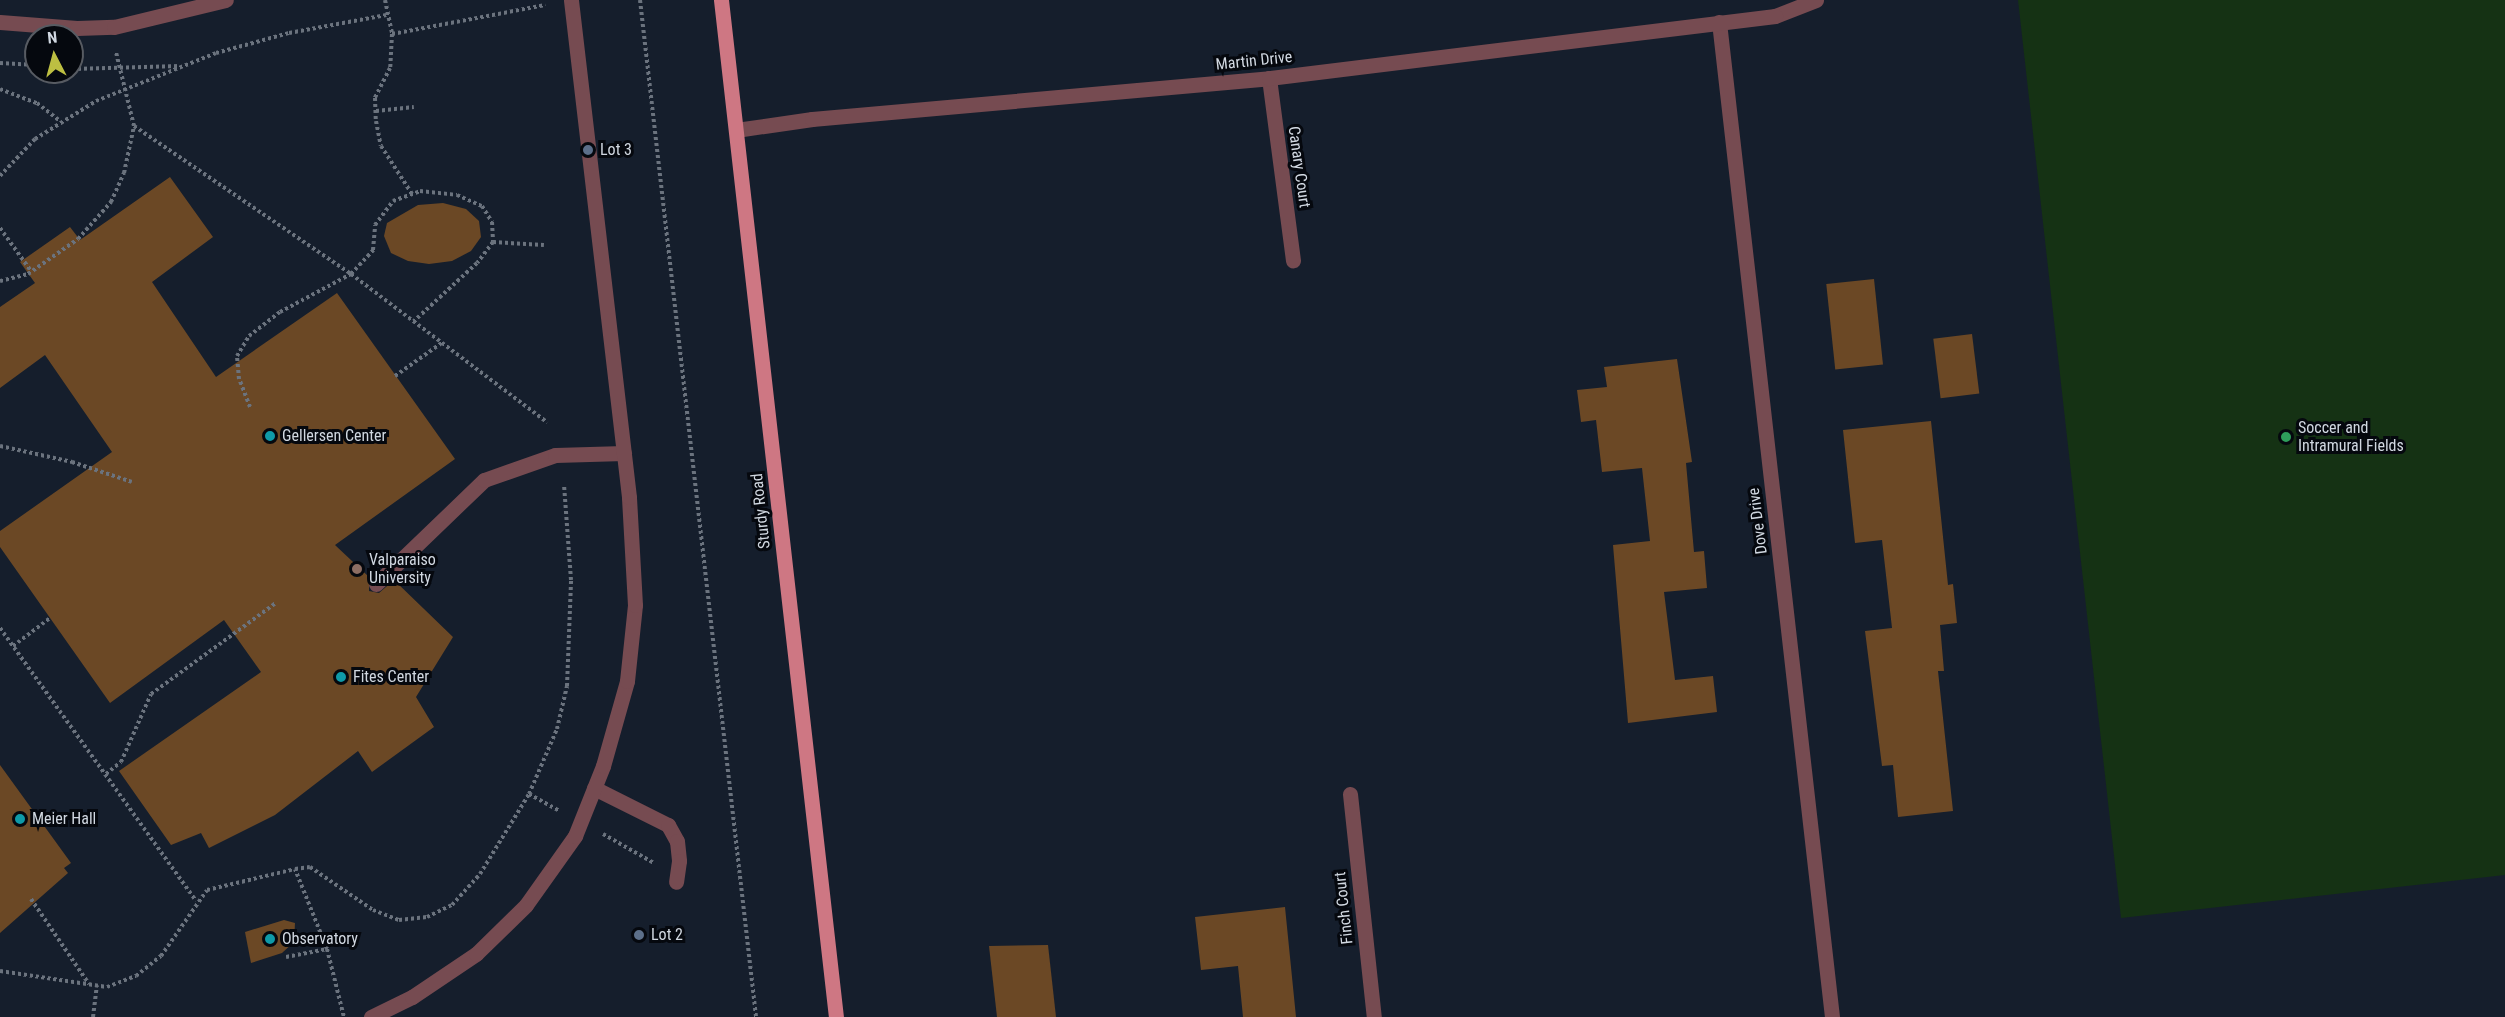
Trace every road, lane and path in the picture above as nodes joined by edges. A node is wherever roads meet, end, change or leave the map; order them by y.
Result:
1 (226, 0) edge
2 (385, 0) edge
3 (571, 0) edge
4 (640, 0) edge
5 (721, 0) edge
6 (1816, 0) edge
7 (545, 5) dead end
8 (386, 15) junction
9 (0, 22) edge
10 (1719, 22) junction
11 (392, 34) junction
12 (0, 63) edge
13 (24, 64) edge
14 (184, 66) junction
15 (84, 69) edge
16 (118, 69) junction
17 (1269, 78) junction
18 (0, 89) edge
19 (124, 90) junction
20 (414, 107) dead end
21 (375, 111) junction
22 (60, 121) junction
23 (134, 126) junction
24 (736, 130) junction
25 (0, 176) edge
26 (412, 194) junction
27 (0, 228) edge
28 (493, 242) junction
29 (544, 245) dead end
30 (1293, 260) dead end
31 (31, 272) junction
32 (351, 274) junction
33 (0, 281) edge
34 (414, 321) junction
35 (443, 342) junction
36 (395, 376) dead end
37 (250, 407) dead end
38 (547, 422) dead end
39 (0, 446) edge
40 (624, 453) junction
41 (132, 482) dead end
42 (564, 485) dead end
43 (376, 584) dead end
44 (276, 603) dead end
45 (50, 618) dead end
46 (0, 628) edge
47 (13, 646) junction
48 (106, 774) junction
49 (594, 788) junction
50 (1350, 794) dead end
51 (296, 869) junction
52 (676, 882) dead end
53 (31, 899) dead end
54 (196, 902) junction
55 (327, 949) junction
56 (286, 957) dead end
57 (0, 971) edge
58 (89, 984) junction
59 (98, 985) junction
60 (93, 1017) edge
61 (344, 1017) edge
62 (371, 1017) edge
63 (756, 1017) edge
64 (836, 1017) edge
65 (1374, 1017) edge
66 (1832, 1017) edge

1 - 9 street
2 - 8 path
3 - 40 street
4 - 63 path
5 - 24 main road, Sturdy Road
6 - 10 street, Martin Drive
7 - 11 path
8 - 11 path
8 - 14 path
10 - 17 street, Martin Drive
10 - 66 street, Dove Drive
11 - 21 path
12 - 13 path
14 - 16 path
14 - 19 path
15 - 16 path
16 - 19 path
17 - 24 street, Martin Drive
17 - 30 street, Canary Court
18 - 22 path
19 - 22 path
19 - 23 path
20 - 21 path
21 - 26 path
22 - 25 path
23 - 31 path
23 - 32 path
24 - 64 main road, Sturdy Road
26 - 28 path
26 - 32 path
27 - 31 path
28 - 29 path
28 - 34 path
31 - 33 path
32 - 34 path
32 - 37 path
34 - 35 path
35 - 36 path
35 - 38 path
39 - 41 path
40 - 43 street
40 - 49 street
42 - 51 path
44 - 48 path
45 - 47 path
46 - 47 path
47 - 48 path
48 - 54 path
49 - 52 street
49 - 62 street
50 - 65 street, Finch Court
51 - 54 path
51 - 55 path
53 - 58 path
54 - 59 path
55 - 56 path
55 - 61 path
57 - 58 path
58 - 59 path
59 - 60 path

